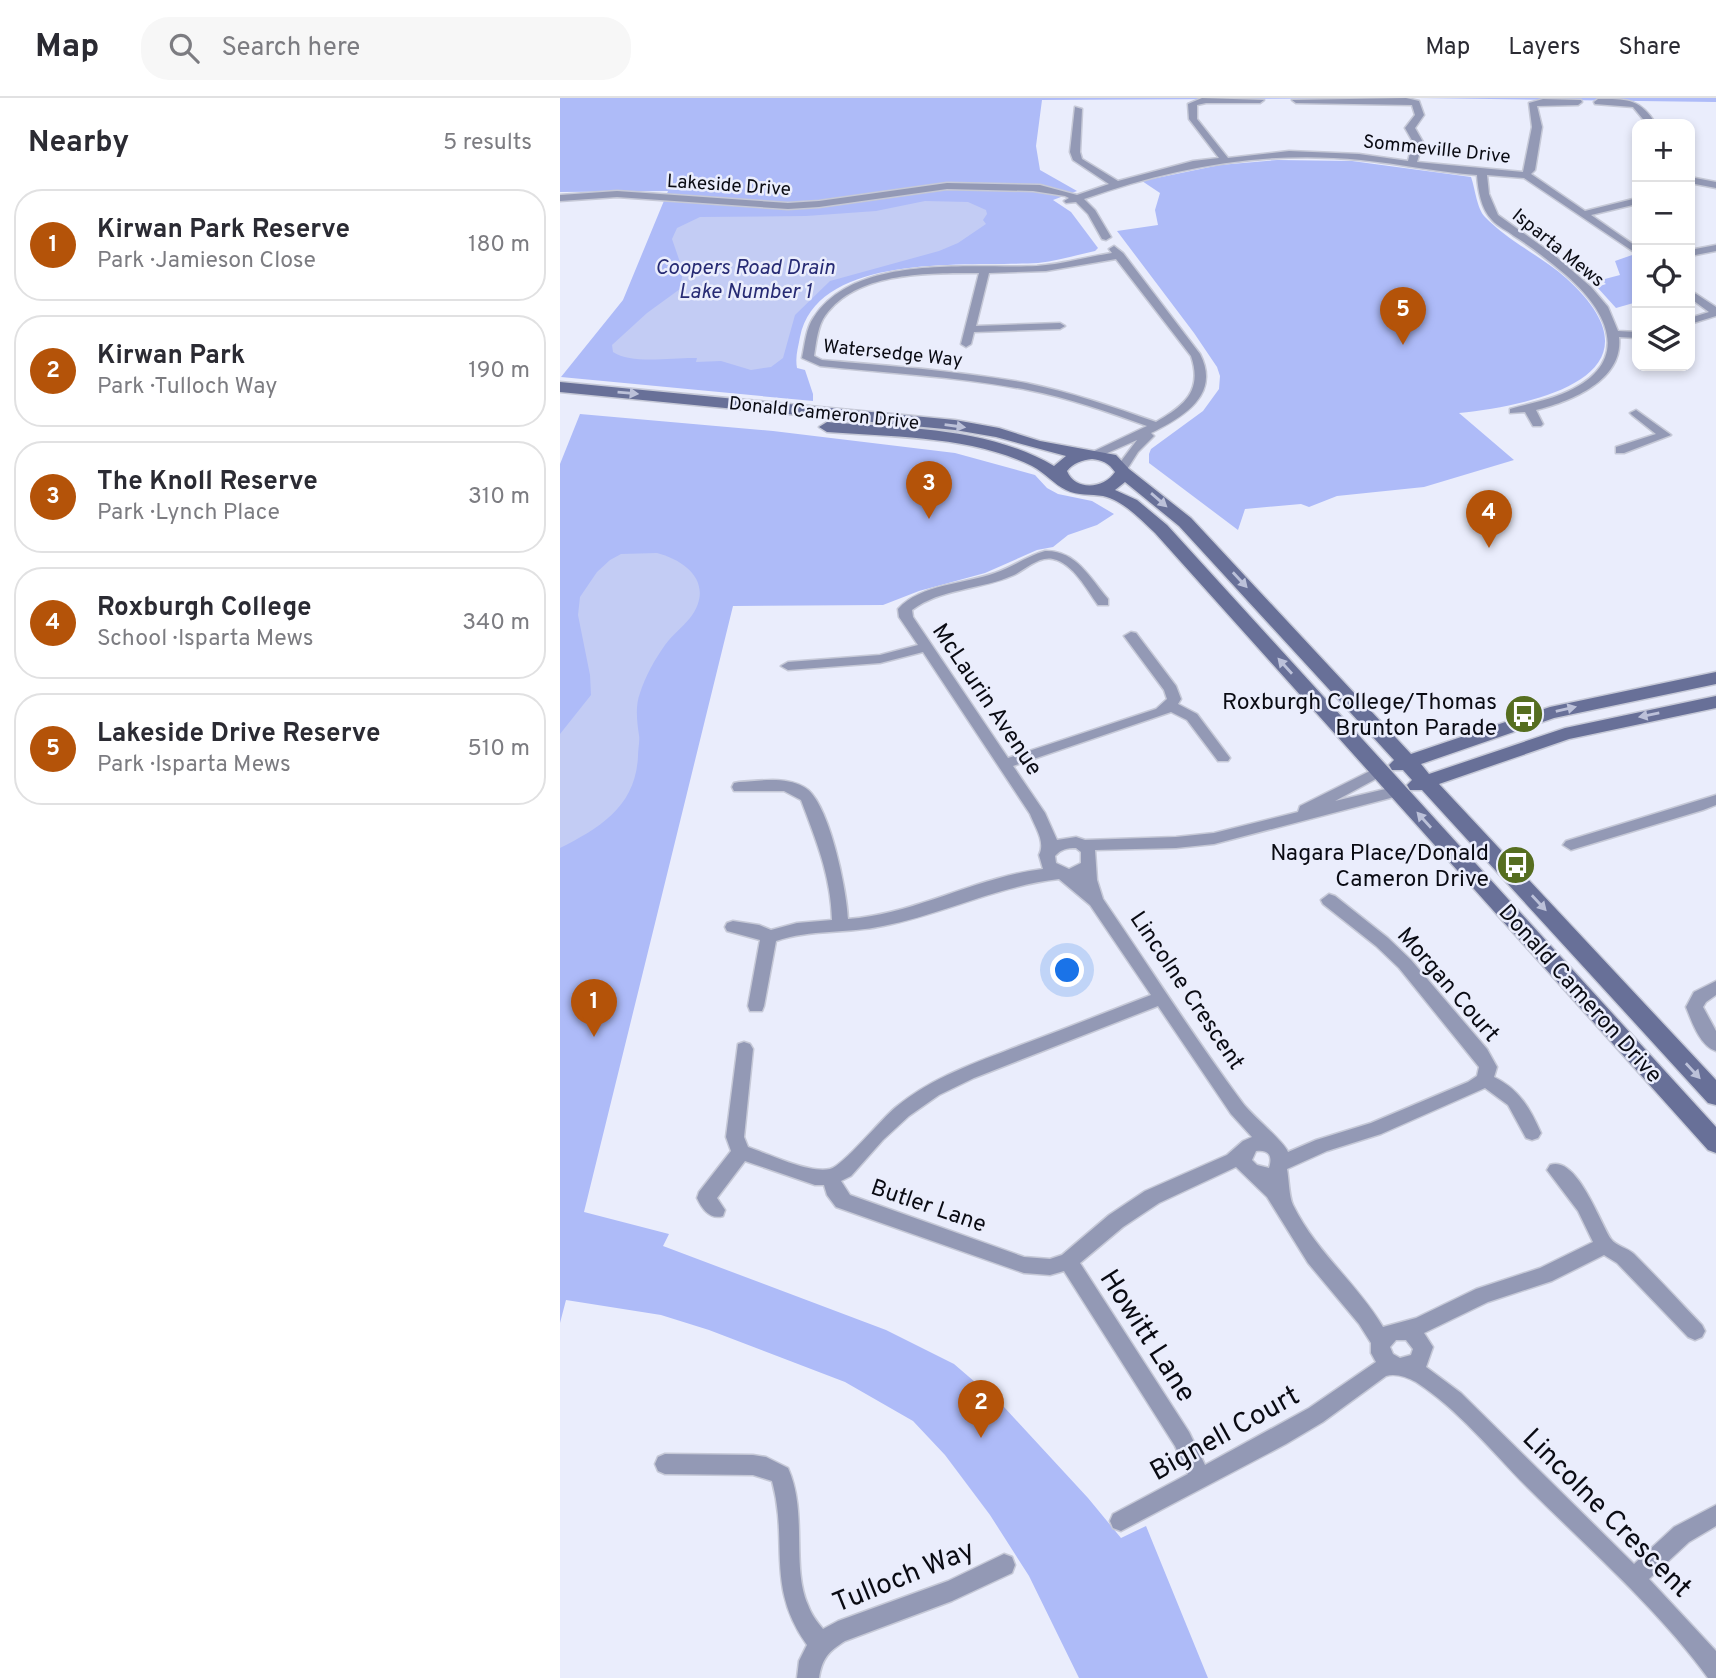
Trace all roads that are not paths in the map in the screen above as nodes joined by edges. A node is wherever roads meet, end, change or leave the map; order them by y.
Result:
1 (1260, 100) dead end
2 (1296, 100) dead end
3 (1578, 102) dead end
4 (1598, 102) dead end
5 (1078, 109) dead end
6 (1649, 119) edge
7 (1225, 160) junction
8 (1412, 164) junction
9 (1482, 173) junction
10 (1526, 175) junction
11 (1695, 181) edge
12 (1115, 183) junction
13 (1716, 185) edge
14 (560, 198) edge
15 (1076, 201) junction
16 (1632, 202) edge
17 (1584, 214) junction
18 (1632, 248) edge
19 (1716, 248) edge
20 (1695, 252) edge
21 (1119, 255) junction
22 (985, 269) junction
23 (1695, 297) edge
24 (1716, 313) edge
25 (1695, 319) edge
26 (1060, 326) dead end
27 (970, 329) junction
28 (1614, 334) junction
29 (1632, 335) edge
30 (966, 344) dead end
31 (560, 387) edge
32 (560, 401) edge
33 (1530, 408) junction
34 (1514, 411) dead end
35 (1636, 413) dead end
36 (786, 415) junction
37 (813, 418) junction
38 (1537, 424) dead end
39 (1157, 426) junction
40 (1620, 450) dead end
41 (1088, 455) junction
42 (1123, 470) junction
43 (1060, 477) junction
44 (1094, 490) junction
45 (1102, 602) dead end
46 (1131, 636) dead end
47 (926, 647) junction
48 (788, 666) dead end
49 (1716, 678) edge
50 (1716, 702) edge
51 (1170, 706) junction
52 (1223, 758) dead end
53 (1408, 761) junction
54 (1005, 764) junction
55 (1380, 771) junction
56 (1426, 781) junction
57 (739, 787) dead end
58 (1398, 791) junction
59 (1716, 800) edge
60 (1037, 813) junction
61 (1297, 815) junction
62 (1148, 844) junction
63 (1080, 845) junction
64 (1571, 845) dead end
65 (1049, 853) junction
66 (1090, 864) junction
67 (1062, 874) junction
68 (1002, 882) junction
69 (1329, 900) dead end
70 (1096, 901) junction
71 (733, 927) dead end
72 (840, 927) junction
73 (769, 937) junction
74 (1716, 987) edge
75 (1161, 998) junction
76 (756, 1006) dead end
77 (1716, 1044) edge
78 (744, 1049) dead end
79 (1484, 1080) junction
80 (1716, 1096) edge
81 (1237, 1109) junction
82 (1532, 1133) dead end
83 (1716, 1143) edge
84 (1271, 1145) junction
85 (1322, 1145) junction
86 (1244, 1150) junction
87 (741, 1152) junction
88 (1279, 1166) junction
89 (1556, 1170) dead end
90 (1253, 1172) junction
91 (1199, 1175) junction
92 (831, 1177) junction
93 (716, 1210) dead end
94 (1286, 1211) junction
95 (1604, 1246) junction
96 (1068, 1261) junction
97 (1353, 1298) junction
98 (1452, 1311) junction
99 (1404, 1329) junction
100 (1695, 1331) dead end
101 (1380, 1346) junction
102 (1423, 1349) junction
103 (1397, 1366) junction
104 (1352, 1389) junction
105 (1454, 1400) junction
106 (665, 1464) dead end
107 (1200, 1477) junction
108 (1716, 1515) edge
109 (1121, 1521) dead end
110 (1004, 1565) dead end
111 (1634, 1579) junction
112 (820, 1644) junction
113 (1716, 1670) edge
114 (808, 1678) edge

1 - 7 street
2 - 8 street
3 - 10 street
4 - 6 street
5 - 12 street
7 - 8 street, Sommeville Drive
7 - 12 street, Sommeville Drive
8 - 9 street, Sommeville Drive
9 - 10 street, Sommeville Drive
9 - 28 street, Isparta Mews
10 - 17 street, Sommeville Drive
11 - 13 street
12 - 15 street, Sommeville Drive
14 - 15 street, Lakeside Drive
15 - 21 street
16 - 17 street
17 - 18 street, Sommeville Drive
19 - 20 street
21 - 22 street, Watersedge Way
21 - 39 street
22 - 27 street
22 - 39 street, Watersedge Way
23 - 24 street
24 - 25 street
26 - 27 street
27 - 30 street
28 - 29 street
28 - 33 street
31 -> 36 street, Donald Cameron Drive
32 - 36 street, Donald Cameron Drive
33 - 34 street
33 - 38 street
35 - 40 street
36 - 37 street, Donald Cameron Drive
37 -> 41 street, Donald Cameron Drive
37 - 43 street, Donald Cameron Drive
39 - 41 street
39 - 42 street
41 - 42 street, Donald Cameron Drive
41 - 43 street
42 - 44 street
42 -> 53 street, Donald Cameron Drive
43 - 44 street, Donald Cameron Drive
55 -> 44 street, Donald Cameron Drive
45 - 47 street, McLaurin Avenue
46 - 51 street
47 - 48 street
47 - 54 street, McLaurin Avenue
53 -> 49 street
50 -> 56 street
51 - 52 street
51 - 54 street
53 - 55 street
53 - 56 street, Donald Cameron Drive
54 - 60 street, McLaurin Avenue
55 - 58 street, Donald Cameron Drive
55 - 61 street
56 - 58 street
56 -> 80 street, Donald Cameron Drive
57 - 72 street
58 - 61 street
83 -> 58 street, Donald Cameron Drive
59 - 64 street
60 - 63 street, McLaurin Avenue
60 - 65 street, McLaurin Avenue
61 - 62 street
62 - 63 street
62 - 66 street
63 - 65 street
63 - 66 street
65 - 67 street
65 - 68 street
66 - 67 street
66 - 70 street, Lincolne Crescent
67 - 68 street
67 - 70 street, Lincolne Crescent
68 - 72 street
69 - 79 street, Morgan Court
70 - 75 street, Lincolne Crescent
71 - 73 street
72 - 73 street
73 - 76 street
74 - 77 street
75 - 81 street, Lincolne Crescent
75 - 92 street
78 - 87 street
79 - 82 street, Morgan Court
79 - 85 street, Morgan Court
81 - 84 street, Lincolne Crescent
81 - 86 street, Lincolne Crescent
84 - 85 street, Morgan Court
84 - 86 street
84 - 88 street
85 - 88 street, Morgan Court
86 - 90 street
86 - 91 street
87 - 92 street
87 - 93 street
88 - 90 street
88 - 94 street
89 - 95 street
90 - 91 street
90 - 94 street
91 - 96 street
92 - 96 street, Butler Lane
94 - 97 street
95 - 98 street
95 - 100 street
96 - 107 street, Howitt Lane
97 - 99 street
97 - 101 street
98 - 99 street
98 - 102 street
99 - 101 street
99 - 102 street
101 - 103 street
101 - 104 street, Bignell Court
102 - 103 street
102 - 105 street, Lincolne Crescent
103 - 104 street, Bignell Court
103 - 105 street, Lincolne Crescent
104 - 107 street, Bignell Court
105 - 111 street, Lincolne Crescent
106 - 112 street
107 - 109 street, Bignell Court
108 - 111 street
110 - 112 street, Tulloch Way
111 - 113 street, Lincolne Crescent
112 - 114 street, Tulloch Way

